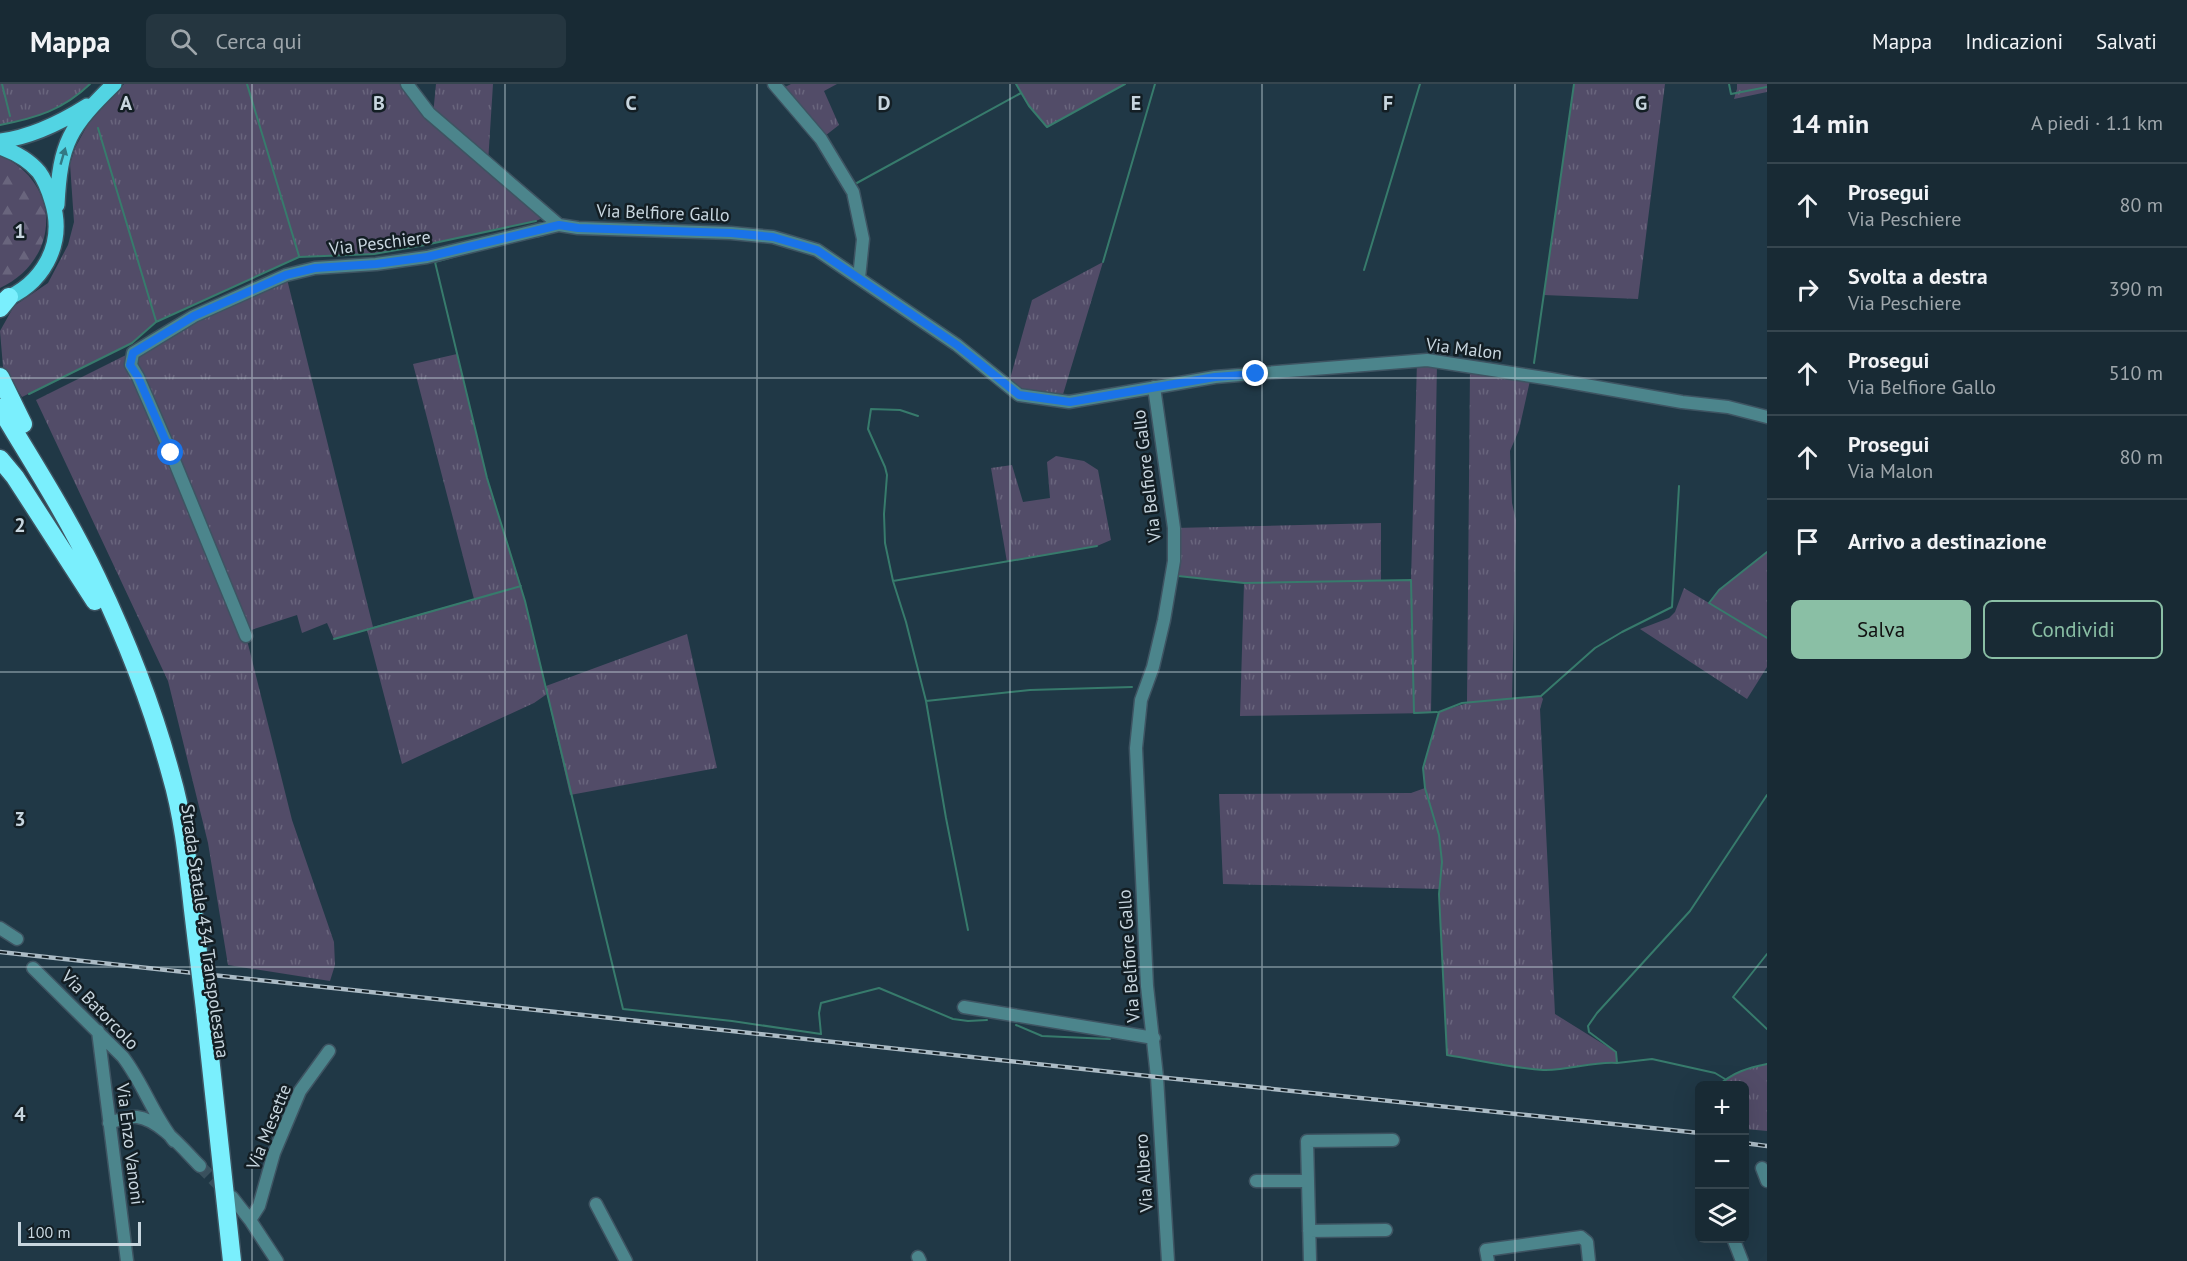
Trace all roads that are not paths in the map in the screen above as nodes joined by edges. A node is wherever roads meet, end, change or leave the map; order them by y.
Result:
1 (114, 84) edge
2 (407, 84) edge
3 (774, 84) edge
4 (97, 100) junction
5 (0, 141) edge
6 (0, 147) edge
7 (56, 214) junction
8 (559, 225) junction
9 (578, 228) joint
10 (859, 278) junction
11 (3, 302) edge
12 (0, 377) edge
13 (1154, 387) junction
14 (0, 408) edge
15 (1767, 417) edge
16 (0, 428) edge
17 (0, 459) edge
18 (95, 601) junction
19 (246, 636) dead end
20 (129, 650) junction
21 (189, 910) junction
22 (0, 928) edge
23 (17, 939) dead end
24 (33, 968) dead end
25 (964, 1007) dead end
26 (200, 1010) junction
27 (98, 1031) junction
28 (1154, 1038) junction
29 (329, 1051) dead end
30 (1157, 1083) joint
31 (109, 1123) junction
32 (1393, 1140) dead end
33 (174, 1141) junction
34 (200, 1166) tunnel mouth
35 (1762, 1168) dead end
36 (1256, 1181) dead end
37 (1308, 1181) junction
38 (1767, 1181) edge
39 (232, 1197) tunnel mouth
40 (596, 1204) dead end
41 (250, 1220) junction
42 (1386, 1230) dead end
43 (1309, 1231) junction
44 (1735, 1243) edge
45 (127, 1261) edge
46 (222, 1261) edge
47 (232, 1261) edge
48 (277, 1261) edge
49 (626, 1261) edge
50 (1168, 1261) edge
51 (1310, 1261) edge
52 (1488, 1261) edge
53 (1589, 1261) edge
54 (1742, 1261) edge

1 - 4 main road
2 - 8 street
3 - 10 street
4 - 5 main road
7 -> 4 main road
6 - 7 main road
7 - 11 main road
8 - 9 street, Via Peschiere
8 - 19 street, Via Peschiere
9 - 10 street, Via Belfiore Gallo
10 - 13 street, Via Belfiore Gallo
12 - 20 highway
13 - 15 street, Via Malon
13 - 28 street, Via Belfiore Gallo
14 - 20 highway
16 - 18 highway, Strada Statale 434 Transpolesana
17 - 18 highway
18 - 21 highway, Strada Statale 434 Transpolesana
20 - 21 highway, Strada Statale 434 Transpolesana
21 - 26 highway, Strada Statale 434 Transpolesana, bridge
22 - 23 street
24 - 27 street, Via Batorcolo
25 - 28 street, Via Belfiore Gallo
26 - 46 highway, Strada Statale 434 Transpolesana
26 - 47 highway, Strada Statale 434 Transpolesana
27 - 31 street, Via Enzo Vanoni
27 - 33 street, Via Batorcolo
28 - 30 street, Via Belfiore Gallo
29 - 41 street, Via Mesette
30 - 50 street, Via Albero
31 - 33 street, Via Batorcolo
31 - 45 street, Via Enzo Vanoni
32 - 37 street
33 - 34 street, Via Batorcolo
35 - 38 street
36 - 37 street
37 - 43 street
39 - 41 street
40 - 49 street
41 - 48 street
42 - 43 street
43 - 51 street
44 - 54 street
52 - 53 street

